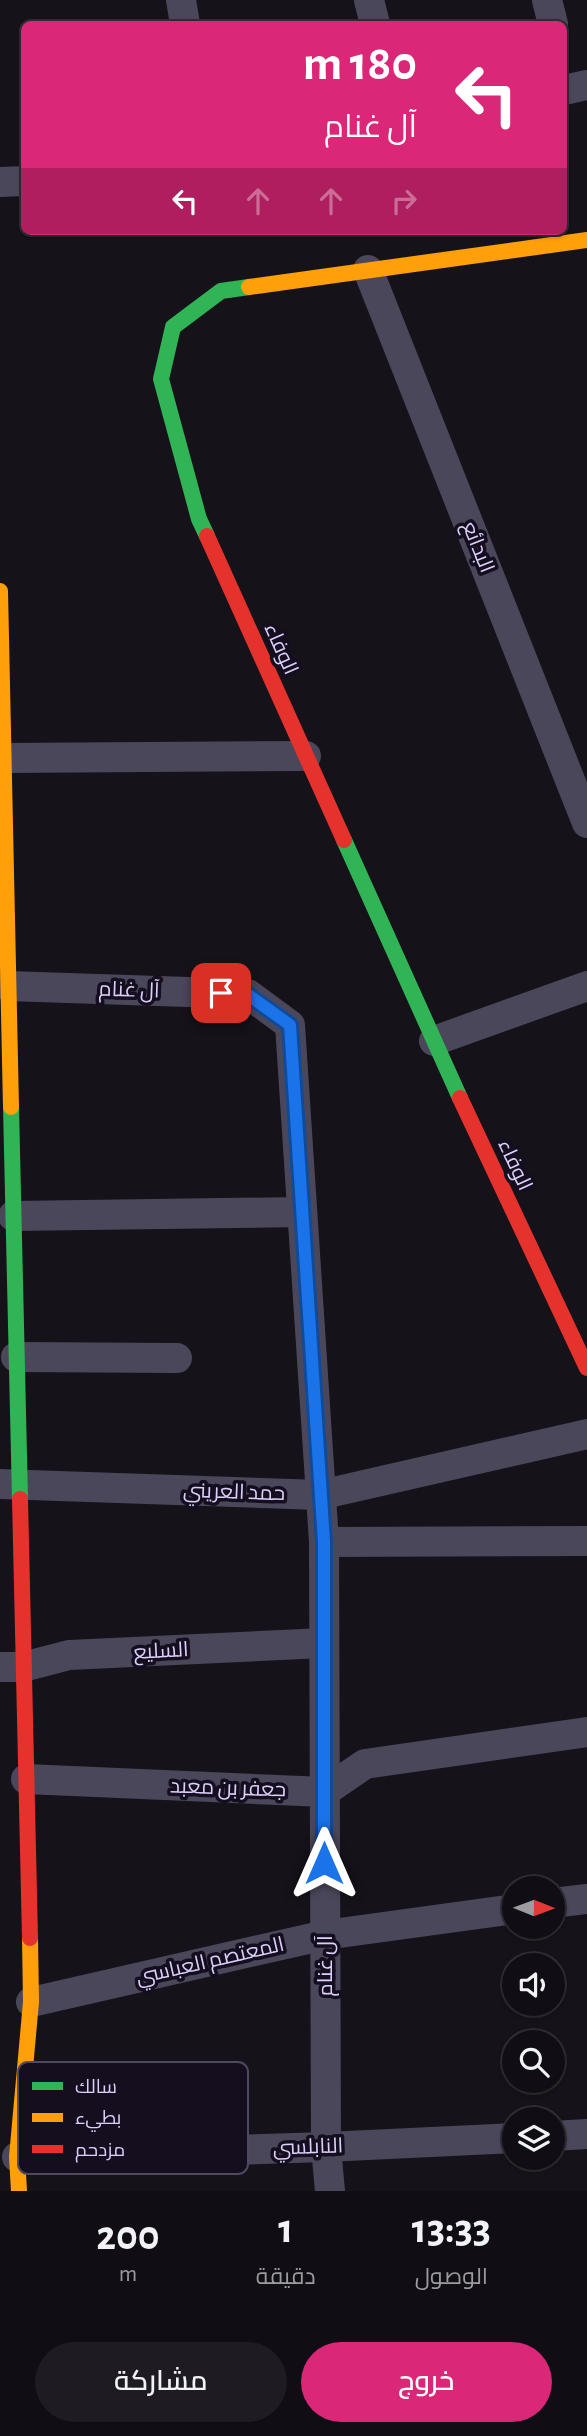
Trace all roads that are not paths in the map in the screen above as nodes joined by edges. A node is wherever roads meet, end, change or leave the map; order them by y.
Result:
1 (181, 0) edge
2 (369, 0) edge
3 (547, 0) edge
4 (184, 21) edge
5 (374, 21) edge
6 (552, 21) edge
7 (21, 181) edge
8 (0, 182) edge
9 (587, 240) edge
10 (368, 271) junction
11 (0, 591) edge
12 (306, 756) junction
13 (3, 758) junction
14 (587, 823) edge
15 (3, 857) edge
16 (8, 986) junction
17 (587, 986) edge
18 (434, 1041) junction
19 (5, 1058) edge
20 (302, 1212) junction
21 (13, 1216) junction
22 (7, 1263) edge
23 (16, 1357) junction
24 (177, 1357) dead end
25 (587, 1368) edge
26 (587, 1434) edge
27 (10, 1484) edge
28 (320, 1495) junction
29 (587, 1541) edge
30 (324, 1542) junction
31 (324, 1643) junction
32 (12, 1667) edge
33 (587, 1732) edge
34 (26, 1779) junction
35 (324, 1792) junction
36 (587, 1899) edge
37 (565, 1902) edge
38 (502, 1911) edge
39 (325, 1935) junction
40 (31, 2002) junction
41 (26, 2062) edge
42 (587, 2134) edge
43 (565, 2135) edge
44 (502, 2139) edge
45 (18, 2146) edge
46 (326, 2147) junction
47 (248, 2150) edge
48 (17, 2157) joint
49 (19, 2191) edge
50 (330, 2191) edge

1 - 4 street
2 - 5 street
3 - 6 street
7 - 8 street
9 - 10 street, الوفاء
10 - 12 street, الوفاء
10 - 14 street, البدائع
11 - 13 street
12 - 13 street
12 - 18 street, الوفاء
13 - 15 street
15 - 16 street
16 - 19 street
16 - 20 street, آل غنام
17 - 18 street
18 - 25 street, الوفاء
19 - 21 street
20 - 21 street
20 - 28 street, آل غنام
21 - 22 street
22 - 23 street
23 - 24 street
23 - 27 street
26 - 28 street, حمد العريني
27 - 28 street, حمد العريني
27 - 32 street
28 - 30 street, آل غنام
29 - 30 street
30 - 31 street, آل غنام
31 - 32 street, السليع
31 - 35 street, آل غنام
32 - 34 street
33 - 35 street
34 - 35 street, جعفر بن معبد
34 - 40 street
35 - 39 street, آل غنام
36 - 37 street
38 - 39 street, المعتصم العباسي
39 - 40 street, المعتصم العباسي
39 - 46 street, آل غنام
40 - 41 street
42 - 43 street
44 - 46 street, النابلسي
45 - 48 street
46 - 47 street, النابلسي
46 - 50 street, آل غنام
48 - 49 street

